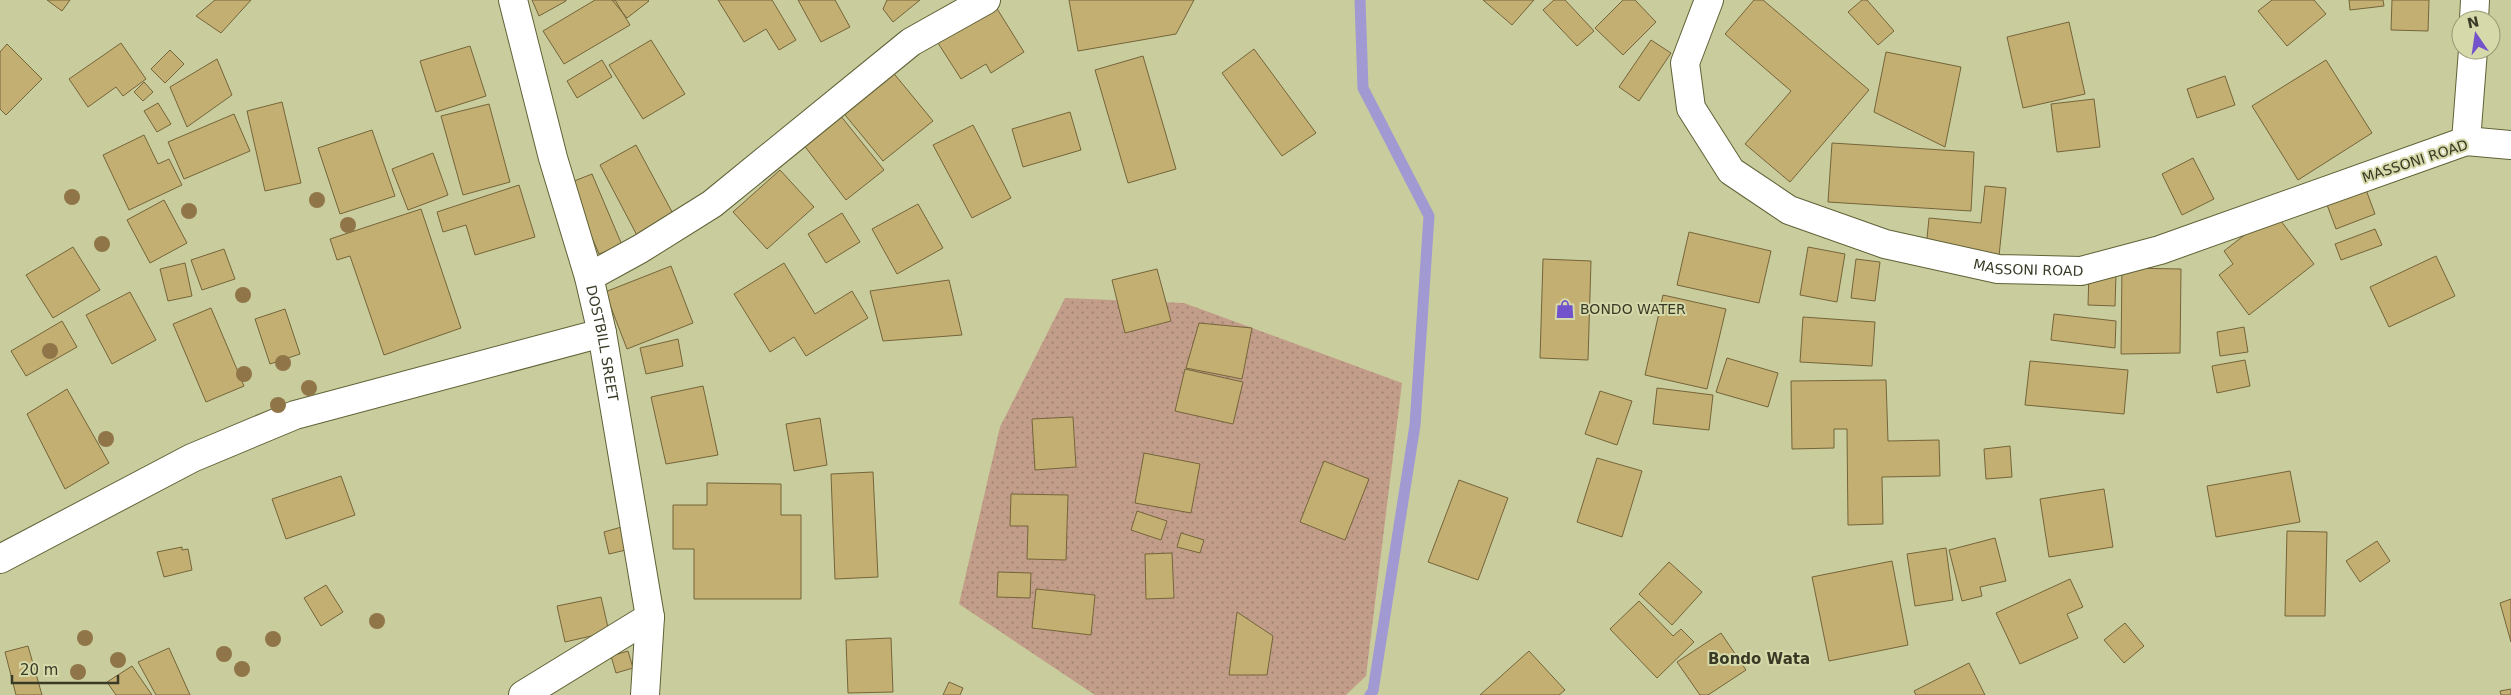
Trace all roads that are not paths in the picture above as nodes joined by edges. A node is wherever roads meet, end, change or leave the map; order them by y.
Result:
1 (513, 0) edge
2 (986, 0) edge
3 (1709, 0) edge
4 (2471, 60) edge
5 (2466, 141) junction
6 (2511, 144) edge
7 (589, 276) junction
8 (602, 333) junction
9 (0, 559) edge
10 (650, 617) junction
11 (523, 695) edge
12 (646, 695) edge

1 - 7 street, DOSTBILL SREET
2 - 7 street
3 - 5 street, MASSONI ROAD
4 - 5 street
5 - 6 street, MASSONI ROAD
7 - 8 street, DOSTBILL SREET
8 - 9 street
8 - 10 street, DOSTBILL SREET
10 - 11 street
10 - 12 street, DOSTBILL SREET

